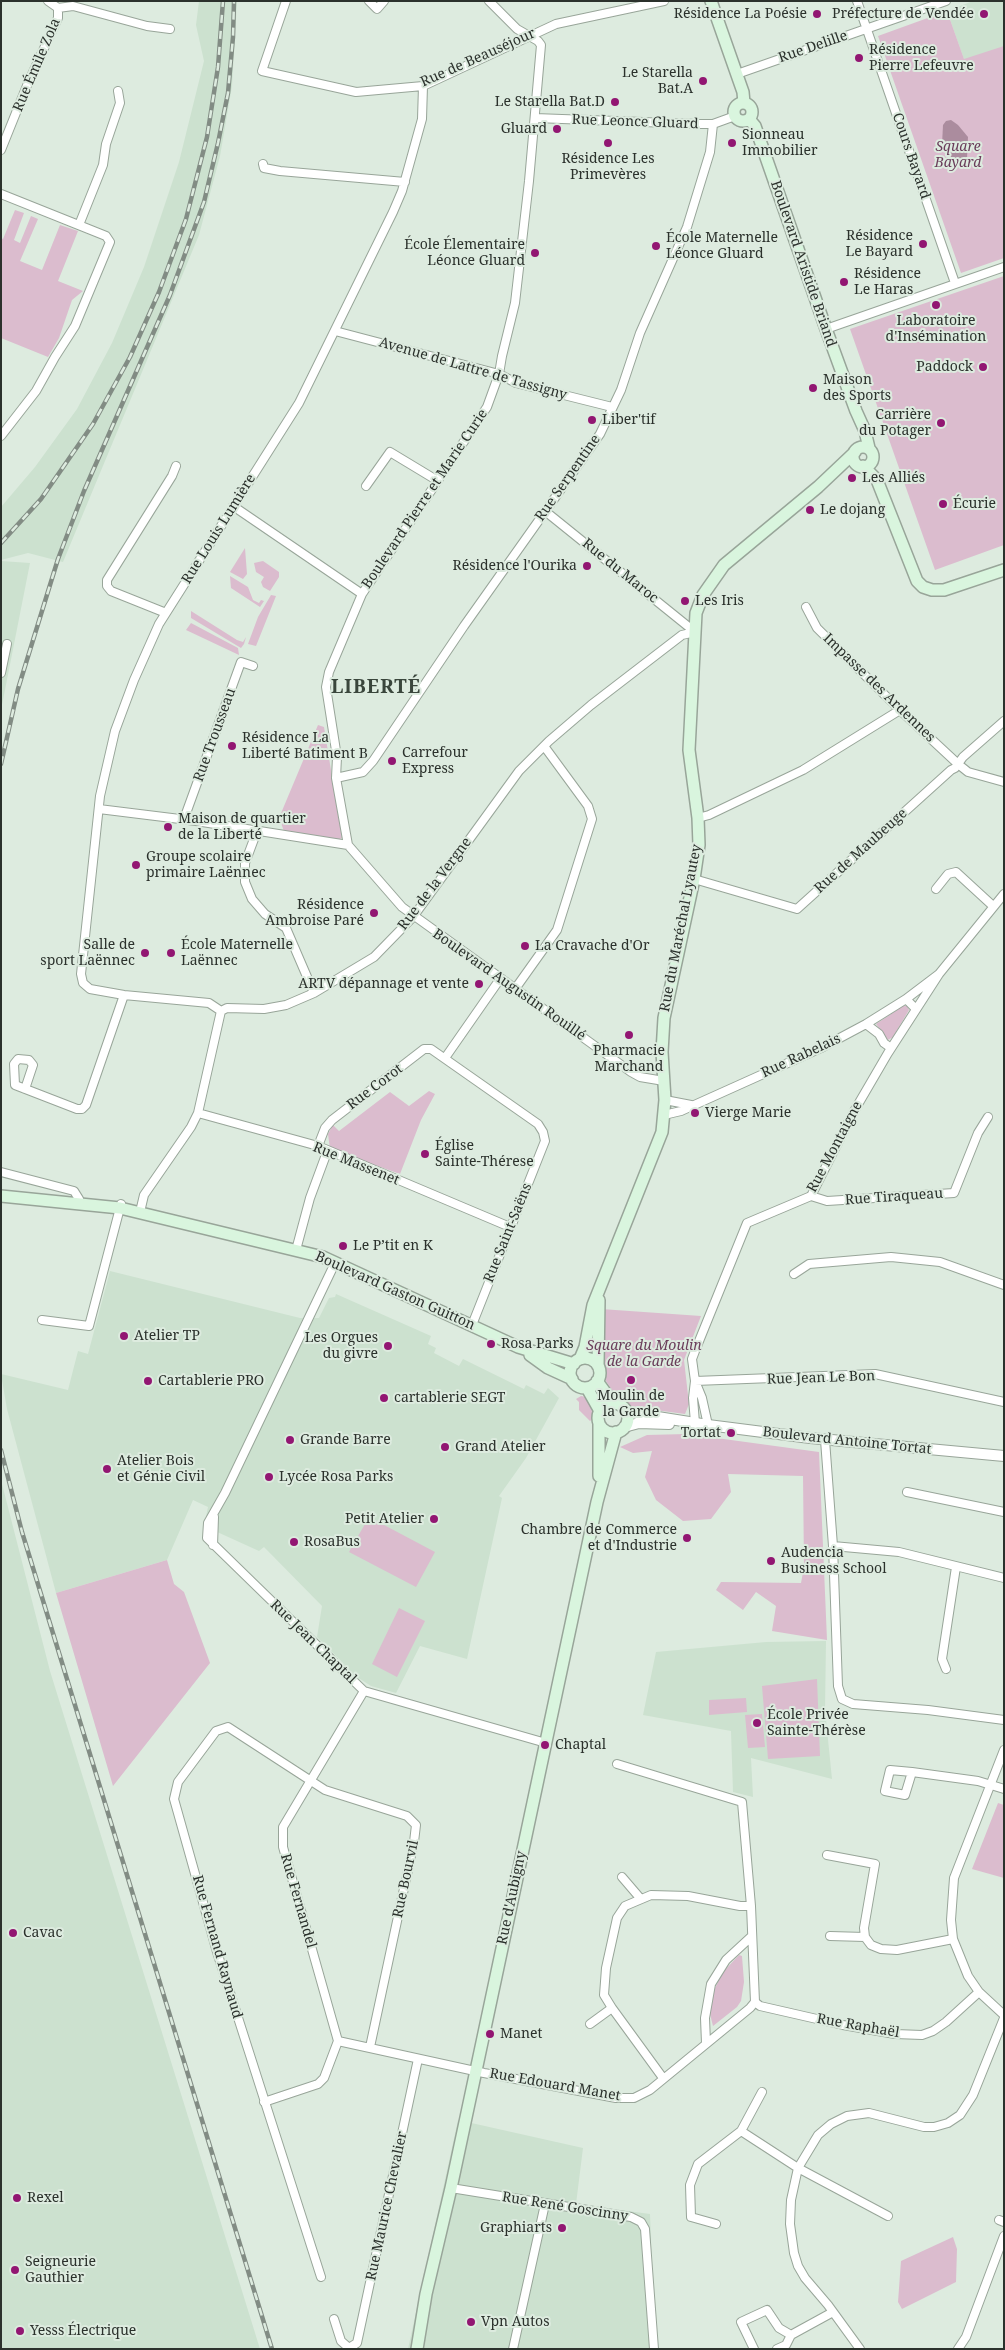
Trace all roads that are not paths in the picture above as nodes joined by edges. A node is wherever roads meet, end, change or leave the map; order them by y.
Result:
1 (48, 1) edge
2 (286, 1) edge
3 (369, 1) edge
4 (384, 1) edge
5 (489, 1) edge
6 (664, 1) edge
7 (711, 1) edge
8 (858, 1) edge
9 (946, 1) edge
10 (58, 8) junction
11 (867, 28) junction
12 (170, 29) dead end
13 (529, 35) junction
14 (737, 74) junction
15 (423, 86) junction
16 (118, 91) dead end
17 (744, 103) junction
18 (735, 116) junction
19 (535, 118) junction
20 (749, 118) junction
21 (713, 124) junction
22 (1, 150) edge
23 (263, 164) dead end
24 (405, 182) junction
25 (1, 194) edge
26 (79, 225) junction
27 (1004, 267) edge
28 (955, 283) junction
29 (826, 329) junction
30 (334, 331) junction
31 (499, 374) junction
32 (612, 407) junction
33 (1, 436) edge
34 (864, 451) junction
35 (176, 466) dead end
36 (861, 466) junction
37 (438, 481) junction
38 (366, 486) dead end
39 (818, 487) junction
40 (887, 502) junction
41 (233, 506) junction
42 (545, 511) junction
43 (1004, 570) edge
44 (362, 594) junction
45 (806, 607) dead end
46 (166, 613) junction
47 (695, 632) junction
48 (7, 644) dead end
49 (253, 666) dead end
50 (1, 673) edge
51 (900, 710) junction
52 (1004, 721) edge
53 (544, 746) junction
54 (958, 764) junction
55 (336, 778) junction
56 (1004, 782) edge
57 (99, 809) junction
58 (698, 818) junction
59 (184, 819) junction
60 (257, 831) junction
61 (348, 845) junction
62 (694, 879) junction
63 (936, 889) dead end
64 (1004, 894) edge
65 (993, 906) junction
66 (413, 917) junction
67 (938, 974) junction
68 (500, 979) junction
69 (515, 989) junction
70 (314, 993) junction
71 (124, 994) junction
72 (906, 999) junction
73 (916, 1009) junction
74 (221, 1012) junction
75 (866, 1024) junction
76 (891, 1048) junction
77 (445, 1058) junction
78 (664, 1081) junction
79 (25, 1089) dead end
80 (665, 1100) junction
81 (691, 1105) junction
82 (198, 1113) junction
83 (664, 1115) junction
84 (988, 1117) dead end
85 (318, 1146) junction
86 (327, 1152) junction
87 (1, 1172) edge
88 (1, 1196) edge
89 (811, 1196) junction
90 (79, 1199) junction
91 (64, 1201) junction
92 (121, 1206) junction
93 (140, 1211) junction
94 (510, 1227) junction
95 (296, 1250) junction
96 (335, 1263) junction
97 (794, 1274) dead end
98 (1004, 1285) edge
99 (599, 1290) junction
100 (42, 1320) dead end
101 (472, 1324) junction
102 (518, 1347) junction
103 (577, 1361) junction
104 (598, 1366) junction
105 (572, 1379) junction
106 (598, 1381) junction
107 (695, 1381) junction
108 (587, 1388) junction
109 (1004, 1402) edge
110 (613, 1403) junction
111 (600, 1410) junction
112 (626, 1412) junction
113 (599, 1423) junction
114 (693, 1423) junction
115 (708, 1425) junction
116 (620, 1430) junction
117 (825, 1440) junction
118 (1004, 1456) edge
119 (907, 1492) dead end
120 (597, 1502) junction
121 (1004, 1512) edge
122 (833, 1546) junction
123 (956, 1567) junction
124 (1004, 1580) edge
125 (946, 1669) dead end
126 (364, 1690) junction
127 (1004, 1720) edge
128 (546, 1743) junction
129 (1004, 1750) edge
130 (617, 1764) dead end
131 (912, 1772) dead end
132 (309, 1781) junction
133 (991, 1785) junction
134 (1004, 1789) edge
135 (827, 1855) dead end
136 (622, 1877) dead end
137 (640, 1898) junction
138 (751, 1906) junction
139 (752, 1936) junction
140 (830, 1936) dead end
141 (865, 1937) junction
142 (953, 1939) junction
143 (979, 1992) junction
144 (755, 2002) junction
145 (612, 2008) junction
146 (1004, 2017) edge
147 (590, 2024) dead end
148 (338, 2041) junction
149 (706, 2043) junction
150 (370, 2048) junction
151 (418, 2059) junction
152 (475, 2071) junction
153 (663, 2078) junction
154 (762, 2092) dead end
155 (264, 2102) junction
156 (741, 2131) junction
157 (798, 2168) junction
158 (451, 2188) junction
159 (545, 2204) junction
160 (888, 2216) dead end
161 (716, 2224) dead end
162 (1004, 2236) edge
163 (321, 2276) dead end
164 (426, 2294) junction
165 (833, 2312) junction
166 (334, 2319) dead end
167 (791, 2335) junction
168 (349, 2348) edge
169 (409, 2349) edge
170 (417, 2349) edge
171 (513, 2349) edge
172 (654, 2349) edge
173 (754, 2349) edge
174 (777, 2349) edge
175 (860, 2349) edge
176 (958, 2349) edge

1 - 10 street
2 - 15 street, Rue de Beauséjour
3 - 4 street
5 - 13 street
6 - 13 street, Rue de Beauséjour
7 - 14 main road, Boulevard Aristide Briand
8 - 11 street, Cours Bayard
9 - 11 street, Rue Delille
10 - 12 street
10 - 22 street, Rue Émile Zola
11 - 14 street, Rue Delille
11 - 28 street, Cours Bayard
13 - 15 street, Rue de Beauséjour
13 - 19 street, Boulevard Pierre et Marie Curie
14 - 17 main road, Boulevard Aristide Briand
15 - 24 street, Rue Louis Lumière
16 - 26 street
17 - 18 main road
17 - 20 main road, Boulevard Aristide Briand
18 - 20 main road
18 - 21 street, Rue Leonce Gluard
19 - 21 street, Rue Leonce Gluard
19 - 31 street, Boulevard Pierre et Marie Curie
20 - 29 main road, Boulevard Aristide Briand
21 - 32 street, Rue Serpentine
23 - 24 street
24 - 30 street, Rue Louis Lumière
25 - 26 street
26 - 33 street
27 - 28 street
28 - 29 street
29 - 34 main road, Boulevard Aristide Briand
30 - 31 street, Avenue de Lattre de Tassigny
30 - 41 street, Rue Louis Lumière
31 - 32 street, Avenue de Lattre de Tassigny
31 - 37 street, Boulevard Pierre et Marie Curie
32 - 42 street, Rue Serpentine
34 - 36 main road, Boulevard Aristide Briand
34 - 36 main road
34 - 39 main road, Rue du Maréchal Lyautey
34 - 40 main road, Boulevard Aristide Briand
35 - 46 street
36 - 39 main road, Rue du Maréchal Lyautey
36 - 40 main road, Boulevard Aristide Briand
37 - 38 street
37 - 44 street, Boulevard Pierre et Marie Curie
39 - 47 main road, Rue du Maréchal Lyautey
40 - 43 main road, Boulevard Aristide Briand
41 - 44 street
41 - 46 street, Rue Louis Lumière
42 - 47 street, Rue du Maroc
42 - 55 street, Rue Serpentine
44 - 55 street, Boulevard Pierre et Marie Curie
45 - 51 street, Impasse des Ardennes
46 - 57 street, Rue Louis Lumière
47 - 53 street, Rue de la Vergne
47 - 58 main road, Rue du Maréchal Lyautey
48 - 50 street
49 - 59 street, Rue Trousseau
51 - 54 street, Impasse des Ardennes
51 - 58 street
52 - 54 street, Rue de Maubeuge
53 - 66 street, Rue de la Vergne
53 - 69 street
54 - 56 street, Impasse des Ardennes
54 - 62 street, Rue de Maubeuge
55 - 61 street, Boulevard Pierre et Marie Curie
57 - 59 street
57 - 71 street, Rue Louis Lumière
58 - 62 main road, Rue du Maréchal Lyautey
59 - 60 street
60 - 61 street
60 - 70 street
61 - 66 street, Boulevard Augustin Rouillé
62 - 78 main road, Rue du Maréchal Lyautey
63 - 65 street
64 - 65 street, Rue Rabelais
65 - 67 street, Rue Rabelais
66 - 68 street, Boulevard Augustin Rouillé
66 - 70 street, Rue de la Vergne
67 - 72 street, Rue Rabelais
67 - 73 street, Rue Montaigne
68 - 69 street, Boulevard Augustin Rouillé
68 - 77 street
69 - 78 street, Boulevard Augustin Rouillé
70 - 74 street, Rue de la Vergne
71 - 74 street
71 - 79 street
72 - 73 street
72 - 75 street, Rue Rabelais
73 - 76 street, Rue Montaigne
74 - 82 street
75 - 76 street
75 - 81 street, Rue Rabelais
76 - 89 street, Rue Montaigne
77 - 85 street, Rue Corot
77 - 94 street, Rue Saint-Saëns
78 - 80 main road, Rue du Maréchal Lyautey
80 - 81 street
80 - 83 main road, Rue du Maréchal Lyautey
81 - 83 street, Rue Rabelais
82 - 85 street, Rue Massenet
82 - 93 street
83 - 99 main road, Rue du Maréchal Lyautey
84 - 89 street, Rue Tiraqueau
85 - 86 street, Rue Massenet
86 - 94 street, Rue Massenet
86 - 95 street
87 - 90 street
88 - 91 main road, Boulevard Gaston Guitton
89 - 107 street, Rue Montaigne
90 - 91 main road, Boulevard Gaston Guitton
90 - 92 main road, Boulevard Gaston Guitton
91 - 92 main road, Boulevard Gaston Guitton
92 - 93 main road, Boulevard Gaston Guitton
92 - 100 street
93 - 95 main road, Boulevard Gaston Guitton
94 - 101 street, Rue Saint-Saëns
95 - 96 main road, Boulevard Gaston Guitton
96 - 101 main road, Boulevard Gaston Guitton
96 - 126 street, Rue Jean Chaptal
97 - 98 street
99 - 103 main road, Rue du Maréchal Lyautey
99 - 104 main road, Rue du Maréchal Lyautey
101 - 102 main road, Boulevard Gaston Guitton
102 - 103 main road, Boulevard Gaston Guitton
102 - 105 main road, Boulevard Gaston Guitton
103 - 104 main road
103 - 105 main road
104 - 106 main road
105 - 108 main road
106 - 108 main road
106 - 110 main road
107 - 109 street, Rue Jean Le Bon
107 - 114 street, Rue Montaigne
107 - 115 street, Rue Montaigne
108 - 111 main road
110 - 111 main road
110 - 112 main road
111 - 113 main road
112 - 114 street, Boulevard Antoine Tortat
112 - 116 main road
113 - 116 main road
113 - 120 main road, Rue d'Aubigny
114 - 115 street, Boulevard Antoine Tortat
114 - 116 street, Boulevard Antoine Tortat
115 - 117 street, Boulevard Antoine Tortat
116 - 120 main road, Rue d'Aubigny
117 - 118 street, Boulevard Antoine Tortat
117 - 122 street
119 - 121 street
120 - 128 main road, Rue d'Aubigny
122 - 123 street
122 - 127 street
123 - 124 street
123 - 125 street
126 - 128 street, Rue Jean Chaptal
126 - 132 street, Rue Fernandel
128 - 152 main road, Rue d'Aubigny
129 - 133 street
130 - 138 street
131 - 133 street
132 - 148 street, Rue Fernandel
132 - 150 street, Rue Bourvil
132 - 155 street, Rue Fernand Raynaud
133 - 134 street
133 - 142 street
135 - 141 street
136 - 137 street
137 - 138 street
137 - 145 street
138 - 139 street
139 - 144 street
139 - 149 street
140 - 141 street
141 - 142 street
142 - 143 street
143 - 144 street, Rue Raphaël
143 - 146 street
144 - 149 street, Rue Edouard Manet
145 - 147 street
145 - 153 street
146 - 157 street
148 - 150 street, Rue Edouard Manet
148 - 155 street
149 - 153 street, Rue Edouard Manet
150 - 151 street, Rue Edouard Manet
151 - 152 street, Rue Edouard Manet
151 - 168 street, Rue Maurice Chevalier
152 - 153 street, Rue Edouard Manet
152 - 158 main road, Rue d'Aubigny
154 - 156 street
155 - 163 street, Rue Fernand Raynaud
156 - 157 street
156 - 161 street
157 - 160 street
157 - 165 street
158 - 159 street, Rue René Goscinny
158 - 164 main road, Rue d'Aubigny
159 - 171 street
159 - 172 street, Rue René Goscinny
162 - 176 street
164 - 169 main road, Rue d'Aubigny
164 - 170 main road, Rue d'Aubigny
165 - 167 street
165 - 175 street
166 - 168 street
167 - 173 street
167 - 174 street

